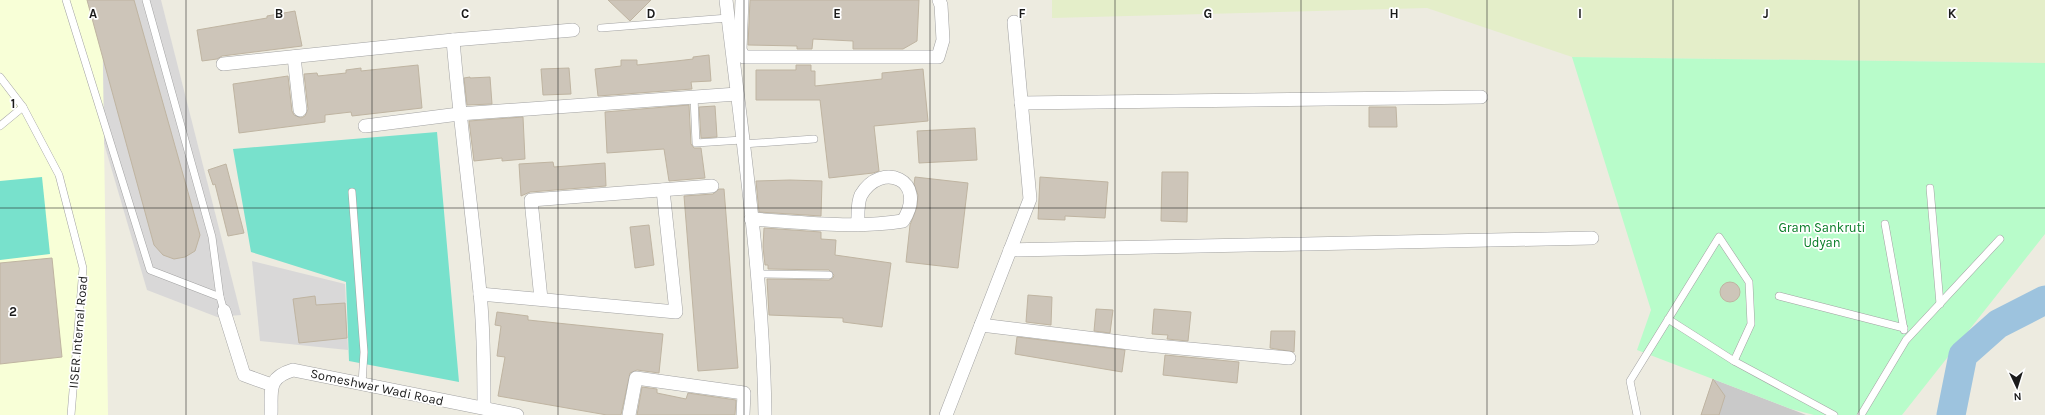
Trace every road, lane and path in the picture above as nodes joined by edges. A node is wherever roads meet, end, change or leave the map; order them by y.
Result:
1 (66, 0) edge
2 (146, 0) edge
3 (726, 0) edge
4 (742, 0) edge
5 (939, 0) edge
6 (728, 18) junction
7 (1014, 22) dead end
8 (601, 28) dead end
9 (573, 30) dead end
10 (454, 40) junction
11 (294, 57) junction
12 (224, 64) dead end
13 (0, 77) edge
14 (737, 94) junction
15 (694, 97) junction
16 (1481, 97) dead end
17 (1021, 103) junction
18 (23, 107) junction
19 (300, 110) dead end
20 (459, 114) junction
21 (0, 126) edge
22 (365, 126) dead end
23 (814, 139) dead end
24 (742, 142) junction
25 (712, 186) dead end
26 (1930, 188) dead end
27 (663, 190) junction
28 (352, 192) dead end
29 (751, 219) junction
30 (1885, 224) dead end
31 (858, 225) junction
32 (1592, 238) dead end
33 (2000, 239) dead end
34 (1010, 250) junction
35 (756, 274) junction
36 (829, 275) dead end
37 (480, 294) junction
38 (1779, 296) dead end
39 (220, 297) junction
40 (541, 299) junction
41 (1940, 304) junction
42 (224, 311) joint
43 (1668, 319) junction
44 (981, 325) junction
45 (1904, 328) junction
46 (1906, 340) junction
47 (1289, 358) dead end
48 (1734, 361) junction
49 (362, 384) junction
50 (272, 385) junction
51 (484, 408) junction
52 (71, 415) edge
53 (271, 415) edge
54 (517, 415) edge
55 (629, 415) edge
56 (743, 415) edge
57 (765, 415) edge
58 (946, 415) edge
59 (1638, 415) edge
60 (1834, 415) edge
61 (1861, 415) edge

1 - 39 lane
2 - 39 lane
3 - 6 street
4 - 5 street
6 - 8 lane
6 - 14 street
7 - 17 street
9 - 10 street
10 - 11 street
10 - 20 street
11 - 12 street
11 - 19 street
13 - 18 lane, IISER Internal Road
14 - 15 street
14 - 24 street
15 - 20 street
15 - 24 lane
16 - 17 street
17 - 34 street
18 - 21 lane
18 - 52 lane, IISER Internal Road
20 - 22 street
20 - 37 street
23 - 24 lane
24 - 29 street
25 - 27 street
26 - 41 lane
27 - 40 street
27 - 40 street
28 - 49 lane
29 - 31 street
29 - 35 street
30 - 45 lane
31 - 31 street
32 - 34 street
33 - 41 lane
34 - 44 street
35 - 36 lane
35 - 57 street
37 - 40 street
37 - 51 street
38 - 45 lane
39 - 42 lane
41 - 46 lane
42 - 50 street
43 - 48 lane
43 - 48 lane
43 - 59 lane
44 - 47 street
44 - 58 street
45 - 46 lane
46 - 61 lane
48 - 60 lane
49 - 50 street, Someshwar Wadi Road
49 - 51 street, Someshwar Wadi Road
50 - 53 street
51 - 54 street, Someshwar Wadi Road
55 - 56 street

